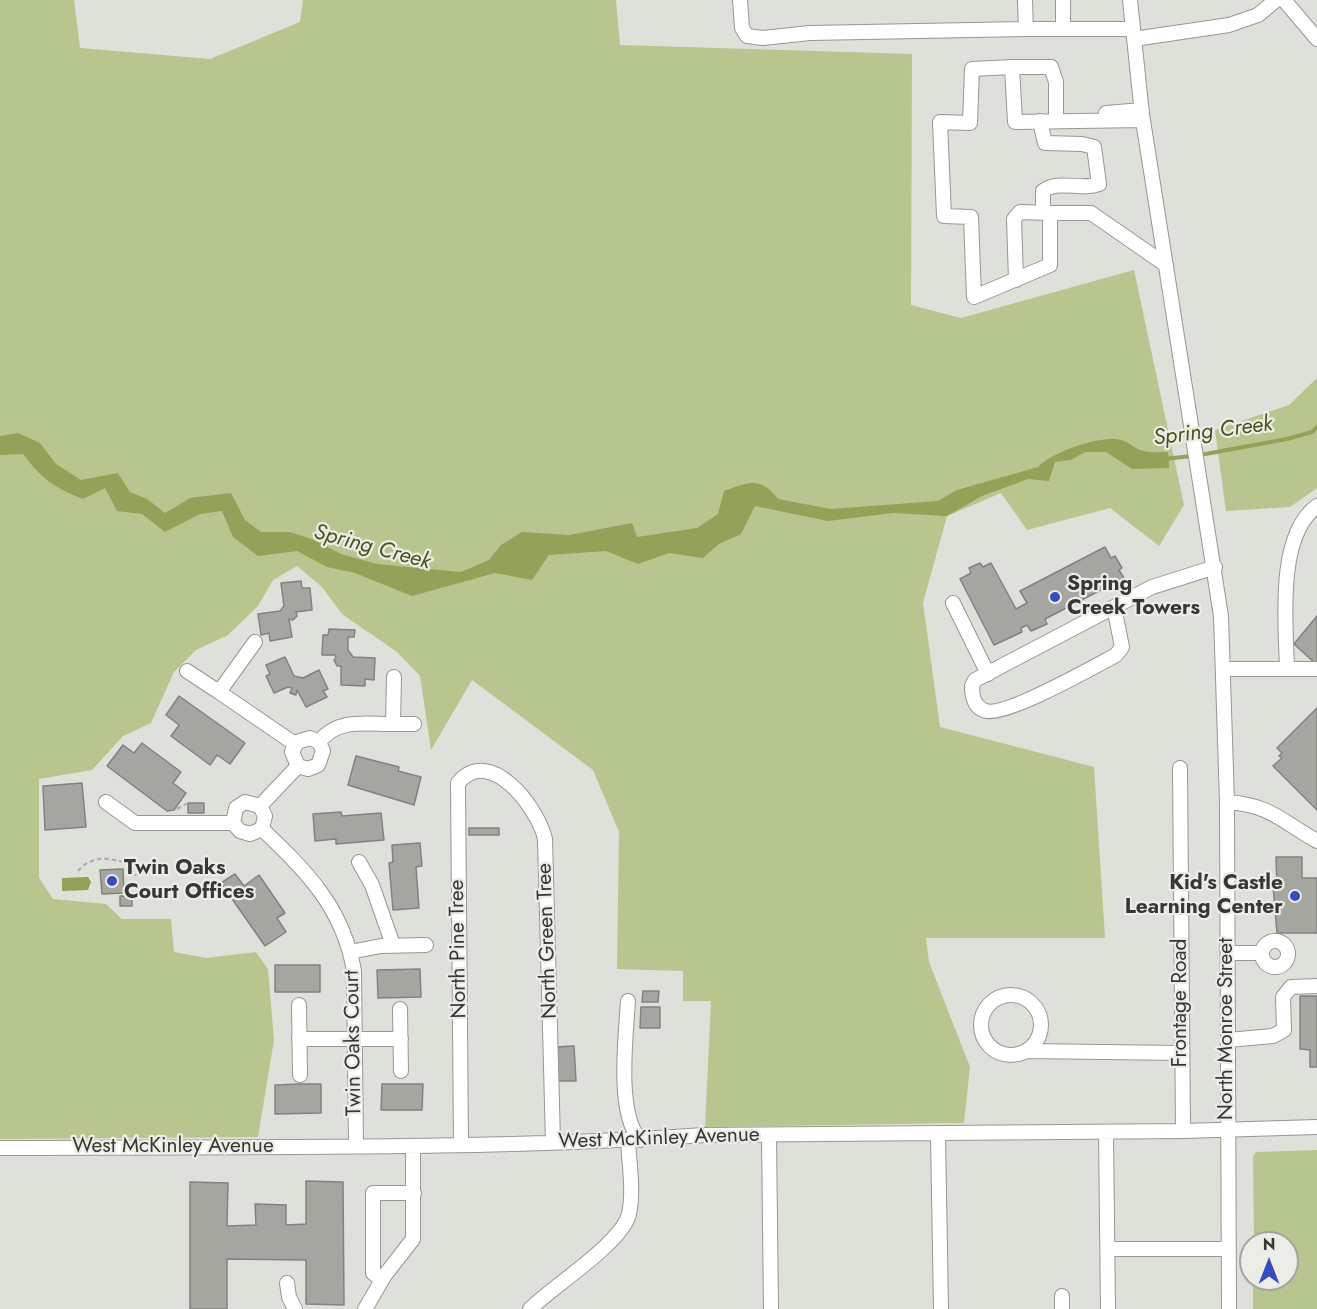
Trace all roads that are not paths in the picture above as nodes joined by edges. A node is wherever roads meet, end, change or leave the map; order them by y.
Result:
1 (740, 0) edge
2 (1026, 0) edge
3 (1063, 0) edge
4 (1130, 0) edge
5 (1276, 0) edge
6 (1284, 0) edge
7 (1063, 29) junction
8 (1026, 30) junction
9 (1133, 34) junction
10 (1317, 39) edge
11 (1012, 67) junction
12 (1143, 115) junction
13 (1056, 120) junction
14 (1040, 121) junction
15 (1046, 213) junction
16 (1166, 265) junction
17 (1016, 280) junction
18 (1317, 506) edge
19 (1215, 567) junction
20 (953, 603) dead end
21 (1114, 607) junction
22 (255, 642) dead end
23 (1224, 669) junction
24 (1287, 669) junction
25 (1317, 669) edge
26 (187, 671) dead end
27 (988, 674) junction
28 (394, 678) dead end
29 (219, 692) junction
30 (393, 724) junction
31 (414, 724) dead end
32 (319, 742) junction
33 (295, 744) junction
34 (298, 766) junction
35 (1180, 768) dead end
36 (482, 771) joint
37 (106, 802) dead end
38 (1227, 802) junction
39 (260, 806) junction
40 (233, 823) junction
41 (262, 829) junction
42 (1317, 841) edge
43 (359, 862) dead end
44 (393, 945) junction
45 (426, 945) dead end
46 (350, 952) junction
47 (1228, 953) junction
48 (1262, 953) dead end
49 (1317, 986) edge
50 (628, 1001) dead end
51 (299, 1005) dead end
52 (400, 1009) dead end
53 (299, 1038) junction
54 (355, 1039) junction
55 (401, 1039) junction
56 (1228, 1040) junction
57 (1026, 1051) junction
58 (1181, 1053) junction
59 (401, 1071) dead end
60 (300, 1075) dead end
61 (1317, 1127) edge
62 (1226, 1128) junction
63 (1106, 1131) junction
64 (1183, 1131) junction
65 (938, 1134) junction
66 (769, 1135) junction
67 (634, 1140) junction
68 (553, 1142) junction
69 (461, 1144) junction
70 (356, 1145) junction
71 (413, 1146) junction
72 (0, 1148) edge
73 (414, 1193) junction
74 (1108, 1249) junction
75 (1229, 1249) junction
76 (382, 1280) junction
77 (287, 1283) dead end
78 (296, 1309) edge
79 (365, 1309) edge
80 (530, 1309) edge
81 (771, 1309) edge
82 (940, 1309) edge
83 (1108, 1309) edge
84 (1228, 1309) edge

1 - 8 street
2 - 8 street
3 - 7 street
4 - 9 street, North Monroe Street
5 - 9 street
6 - 10 street
7 - 8 street
7 - 9 street
9 - 12 street, North Monroe Street
11 - 13 street
11 - 14 street
11 - 17 street
12 - 13 street
12 - 16 street, North Monroe Street
13 - 14 street
14 - 15 street
15 - 16 street
15 - 17 street
15 - 17 street
16 - 19 street, North Monroe Street
18 - 24 street
19 - 21 street
19 - 23 street, North Monroe Street
20 - 27 street
21 - 27 street
21 - 27 street
22 - 29 street
23 - 24 street
23 - 38 street, North Monroe Street
24 - 25 street
26 - 29 street
28 - 30 street
29 - 33 street
30 - 31 street
30 - 32 street
32 - 33 street
32 - 34 street
33 - 34 street
34 - 39 street
35 - 58 street, Frontage Road
36 - 68 street, North Green Tree
36 - 69 street, North Pine Tree
37 - 40 street
38 - 42 street
38 - 47 street, North Monroe Street
39 - 40 street
39 - 41 street
40 - 41 street
41 - 46 street, Twin Oaks Court
43 - 44 street
44 - 45 street
44 - 46 street
46 - 54 street, Twin Oaks Court
47 - 48 street
47 - 56 street, North Monroe Street
49 - 56 street
50 - 67 street
51 - 53 street
52 - 55 street
53 - 54 street
53 - 60 street
54 - 55 street
54 - 70 street, Twin Oaks Court
55 - 59 street
56 - 62 street, North Monroe Street
57 - 57 street
57 - 58 street
58 - 64 street, Frontage Road
61 - 62 street, West McKinley Avenue
62 - 64 street, West McKinley Avenue
62 - 75 street, North Monroe Street
63 - 64 street, West McKinley Avenue
63 - 65 street, West McKinley Avenue
63 - 74 street
65 - 66 street, West McKinley Avenue
65 - 82 street
66 - 67 street, West McKinley Avenue
66 - 81 street
67 - 68 street, West McKinley Avenue
67 - 80 street
68 - 69 street, West McKinley Avenue
69 - 71 street, West McKinley Avenue
70 - 71 street, West McKinley Avenue
70 - 72 street, West McKinley Avenue
71 - 73 street
73 - 76 street
73 - 76 street
74 - 75 street
74 - 83 street
75 - 84 street, North Monroe Street
76 - 79 street
77 - 78 street

